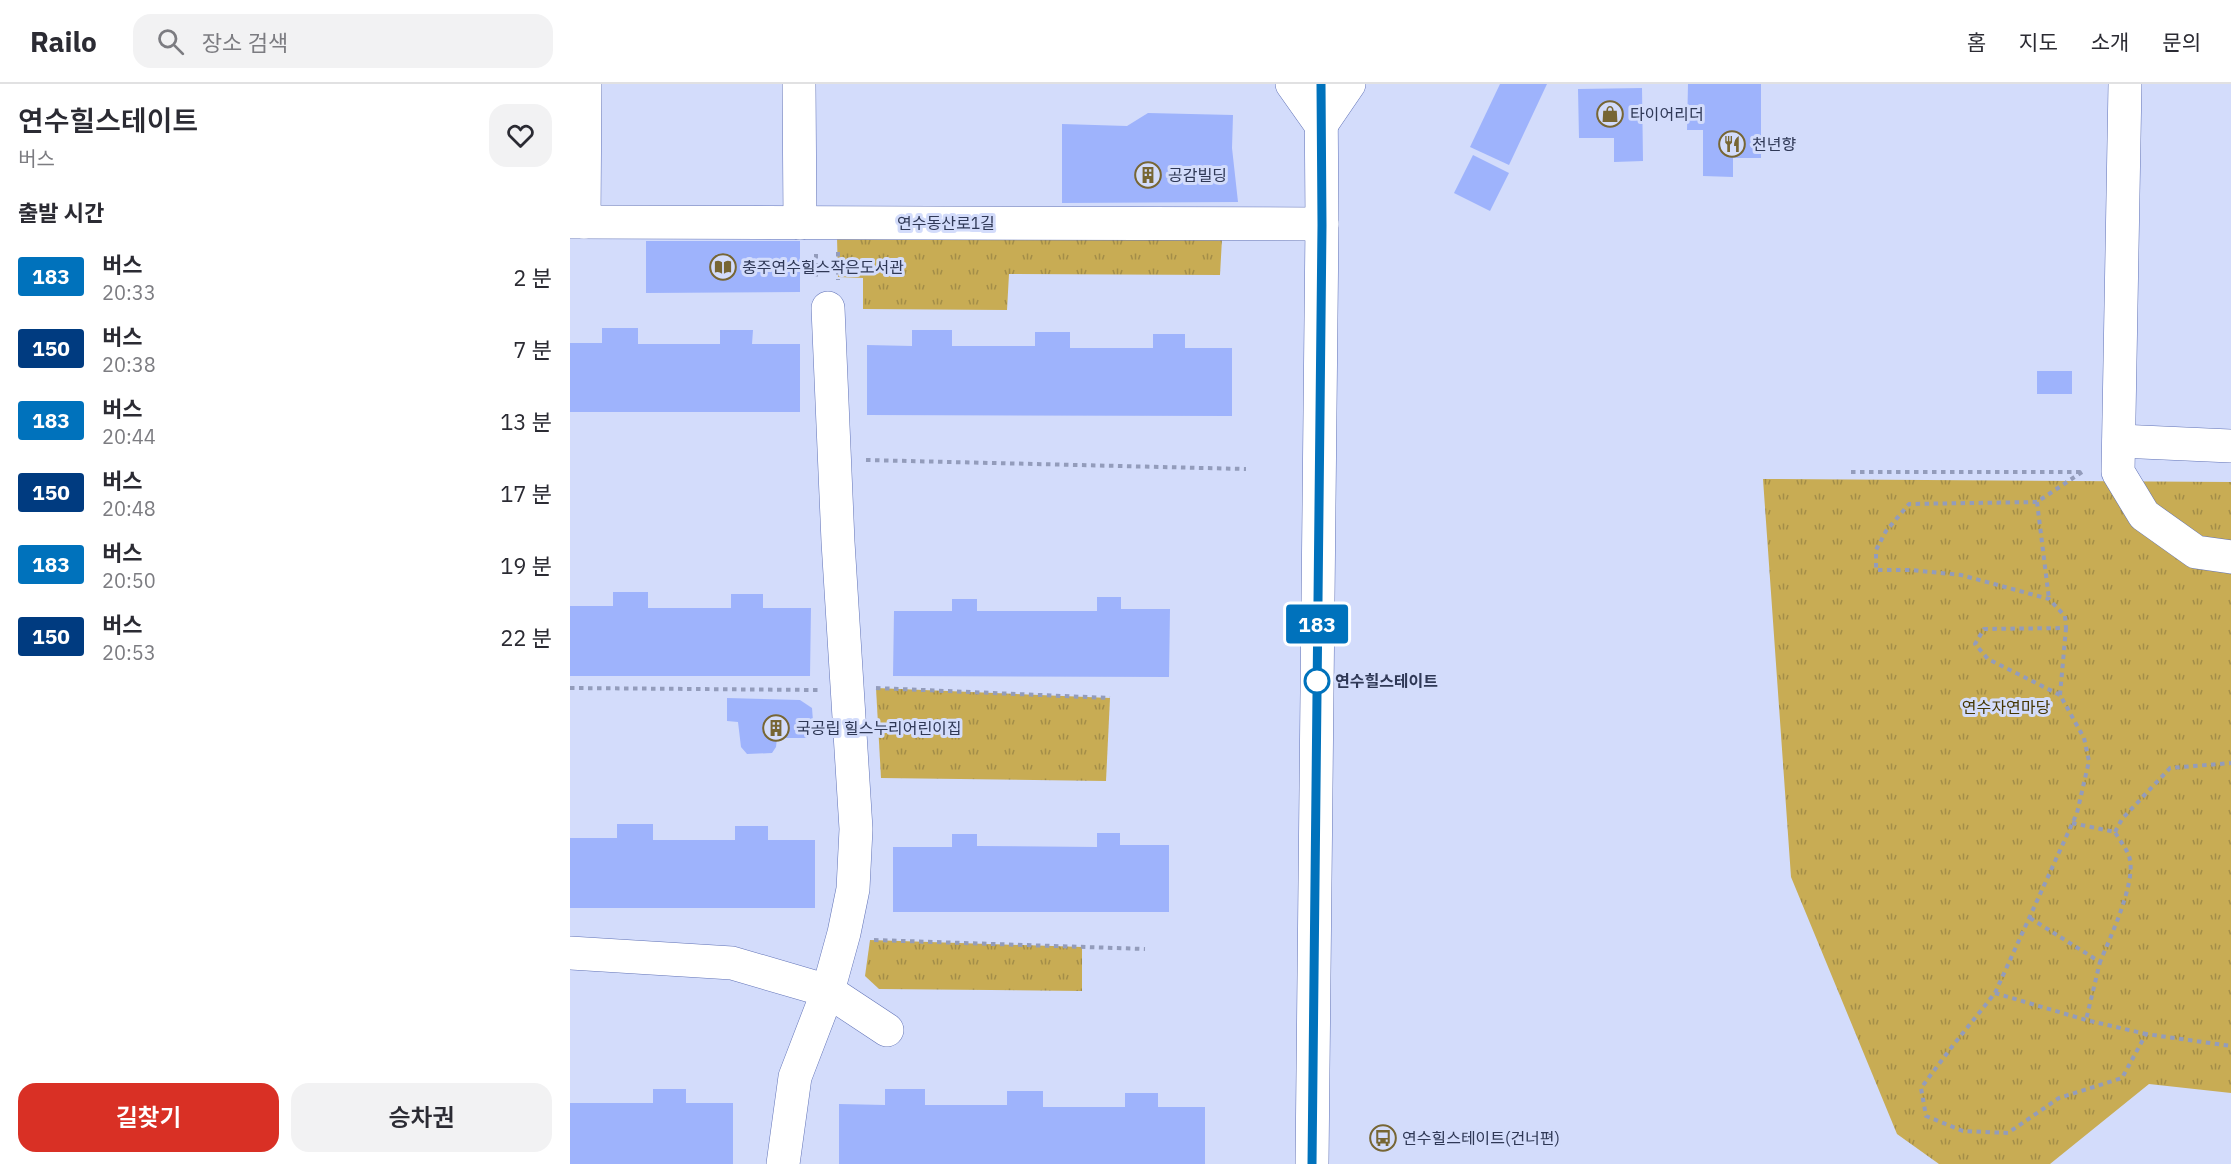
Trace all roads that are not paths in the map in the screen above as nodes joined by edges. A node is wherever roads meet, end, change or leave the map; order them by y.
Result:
1 (585, 84) edge
2 (799, 84) edge
3 (1292, 84) edge
4 (1321, 84) edge
5 (1349, 84) edge
6 (2126, 84) edge
7 (1322, 125) junction
8 (577, 222) edge
9 (1322, 225) junction
10 (808, 236) junction
11 (827, 293) road end
12 (2119, 441) junction
13 (2231, 446) edge
14 (2231, 557) edge
15 (570, 953) edge
16 (828, 991) junction
17 (887, 1030) dead end
18 (783, 1164) edge
19 (1312, 1164) edge

1 - 8 street
2 - 10 street
3 - 7 street
4 - 7 street
5 - 7 street
6 - 12 street
7 - 9 street
8 - 10 street, 연수동산로1길
9 - 10 street, 연수동산로1길
9 - 19 street
11 - 16 street
12 - 13 street
12 - 14 street
15 - 16 street
16 - 17 street
16 - 18 street

